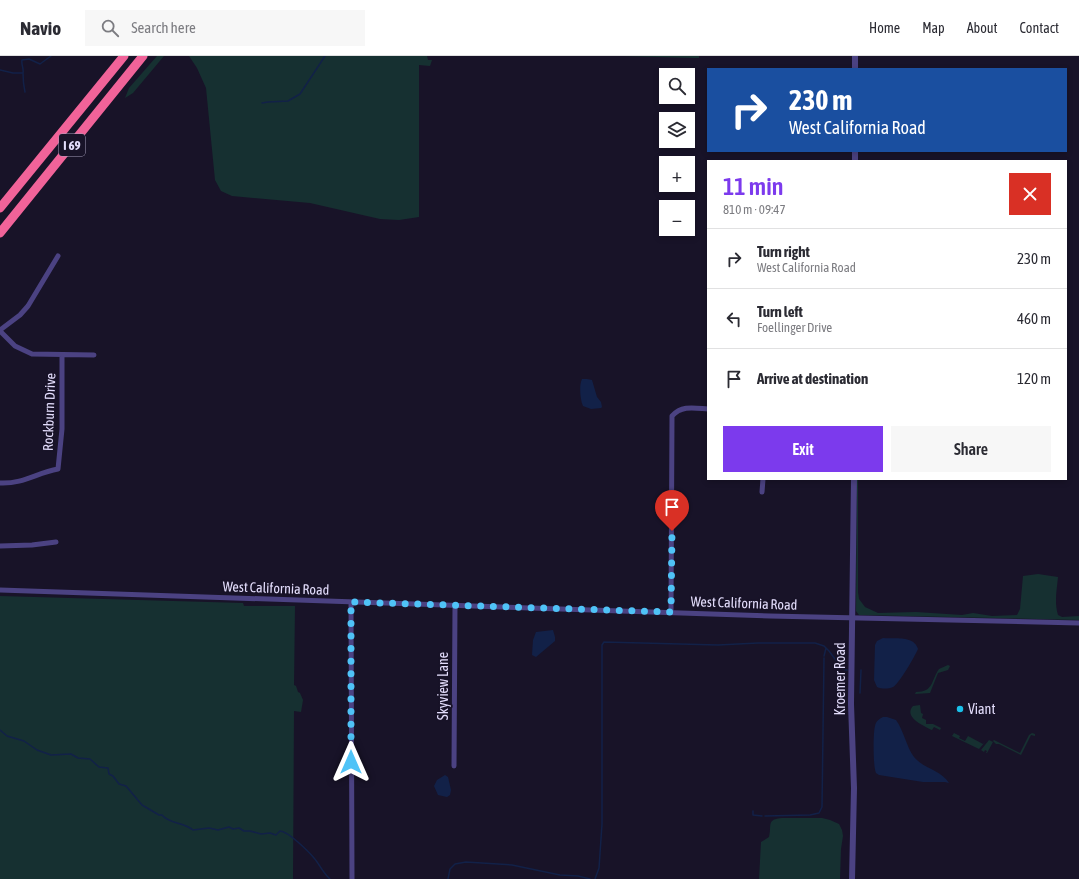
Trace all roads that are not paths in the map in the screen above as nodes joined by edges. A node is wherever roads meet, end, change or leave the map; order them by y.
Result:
1 (124, 56) edge
2 (143, 56) edge
3 (856, 56) edge
4 (855, 68) edge
5 (0, 208) edge
6 (0, 233) edge
7 (58, 256) dead end
8 (0, 331) edge
9 (62, 355) junction
10 (94, 355) dead end
11 (707, 409) edge
12 (763, 480) edge
13 (854, 480) edge
14 (0, 483) edge
15 (762, 492) dead end
16 (56, 542) dead end
17 (0, 546) edge
18 (0, 590) edge
19 (351, 602) junction
20 (455, 606) junction
21 (671, 612) junction
22 (853, 618) junction
23 (1079, 623) edge
24 (454, 766) dead end
25 (352, 879) edge
26 (852, 879) edge

1 - 5 highway, I 69
2 - 6 highway, I 69
3 - 4 street
7 - 8 street
8 - 9 street
9 - 10 street
9 - 14 street, Rockburn Drive
11 - 21 street
12 - 15 street
13 - 22 street, Kroemer Road
16 - 17 street
18 - 19 street, West California Road
19 - 20 street, West California Road
19 - 25 street
20 - 21 street, West California Road
20 - 24 street, Skyview Lane
21 - 22 street, West California Road
22 - 23 street, West California Road
22 - 26 street, Kroemer Road

